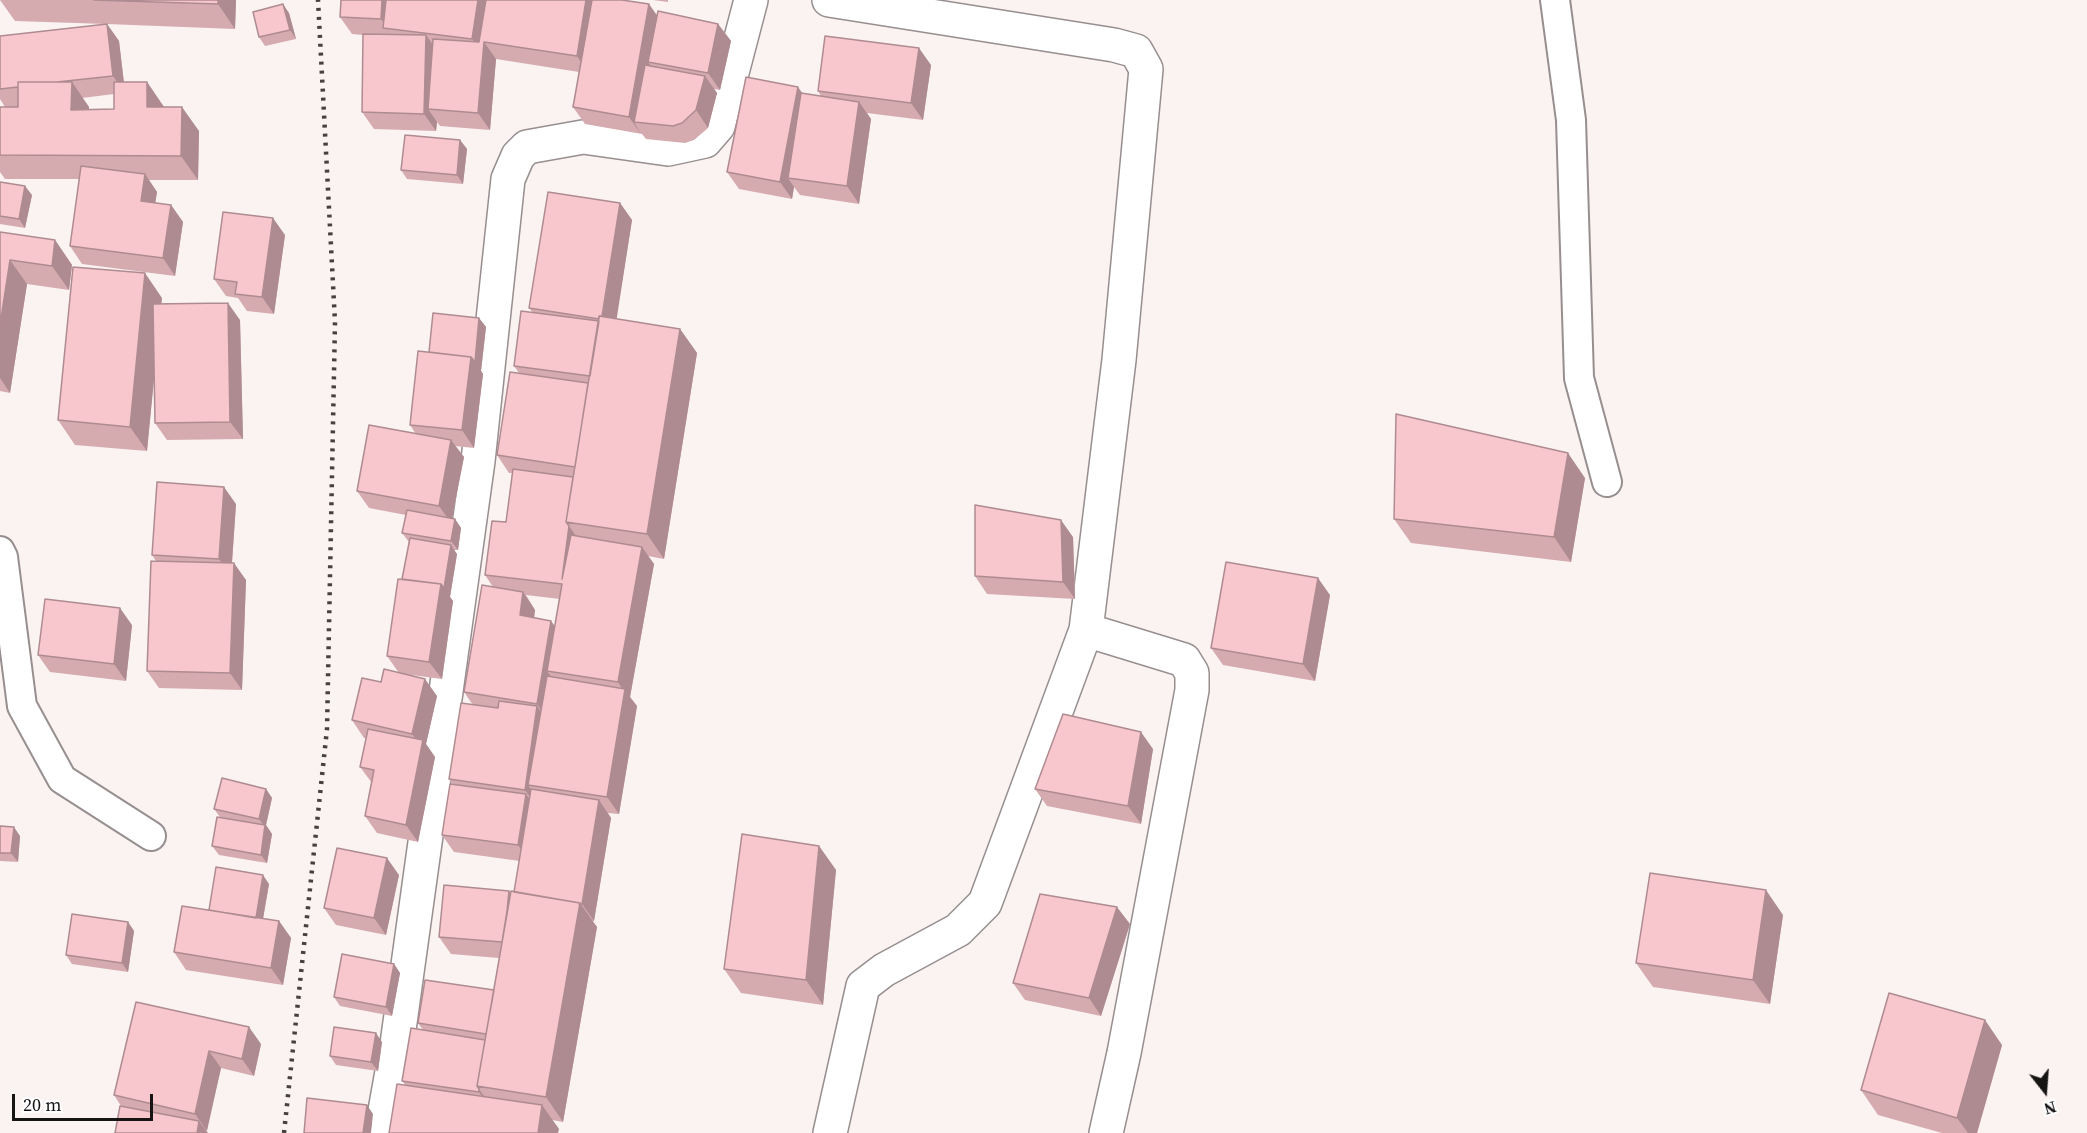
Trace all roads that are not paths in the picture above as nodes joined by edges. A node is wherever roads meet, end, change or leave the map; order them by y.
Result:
1 (751, 0) edge
2 (829, 0) edge
3 (1555, 0) edge
4 (1607, 482) dead end
5 (0, 551) edge
6 (1086, 630) junction
7 (151, 836) dead end
8 (381, 1133) edge
9 (830, 1133) edge
10 (1106, 1133) edge

1 - 8 street
2 - 6 street
3 - 4 lane
5 - 7 lane
6 - 9 street
6 - 10 street

